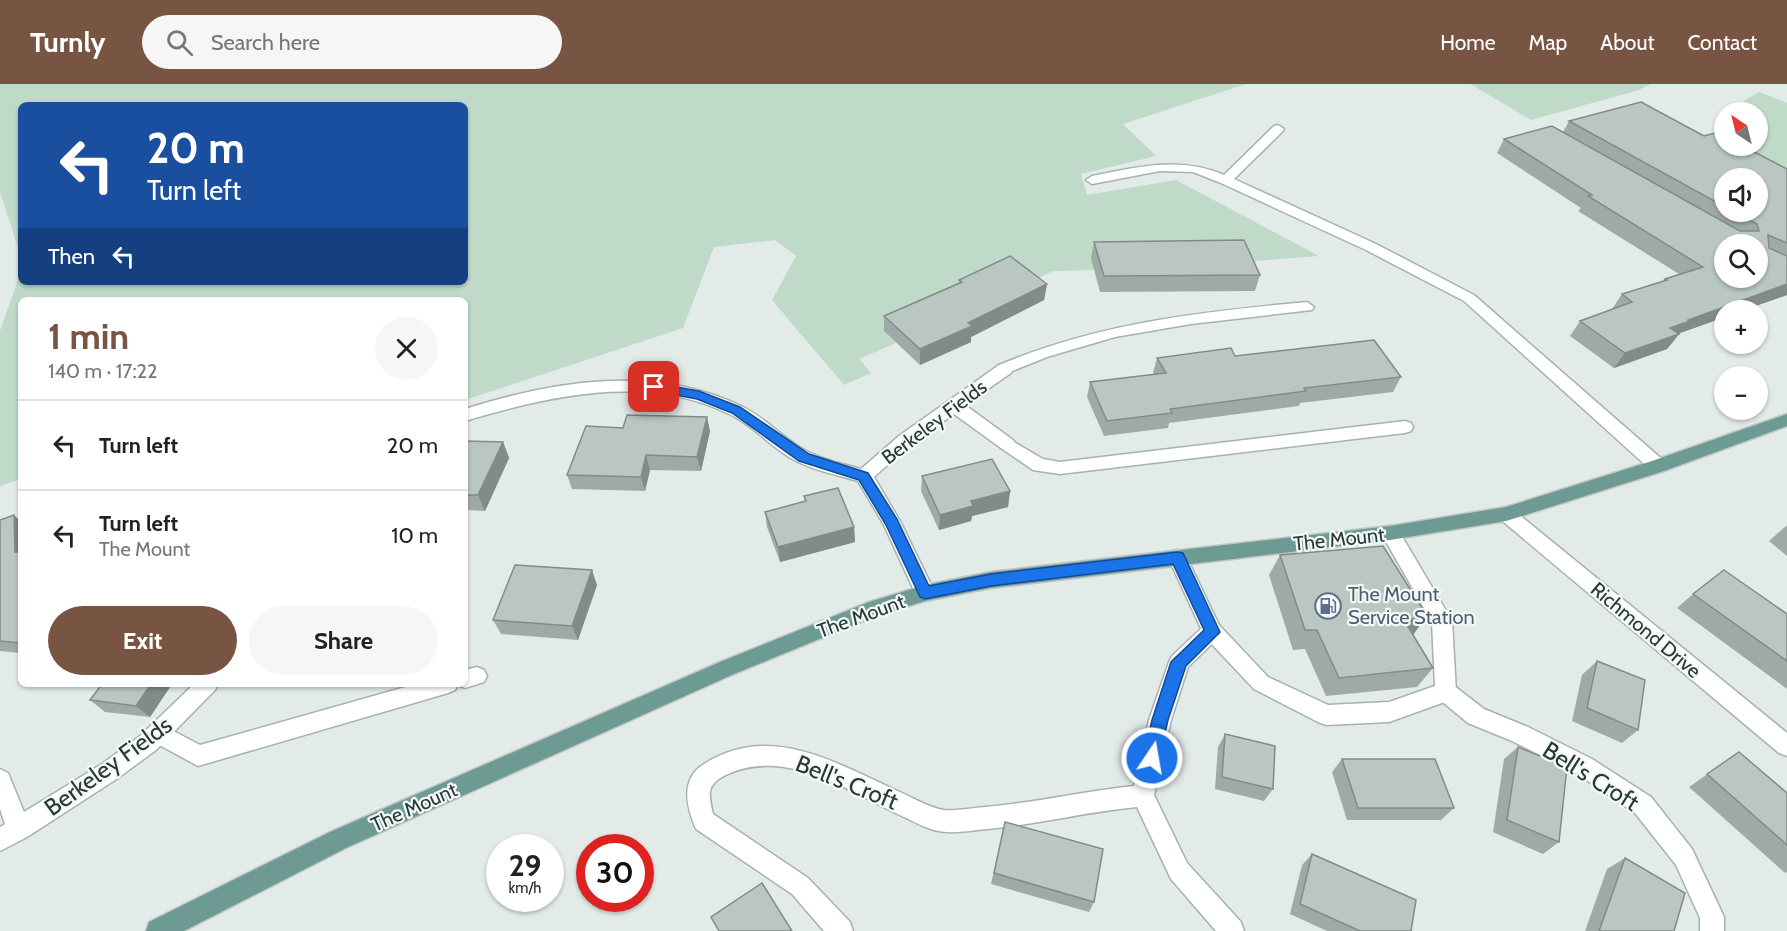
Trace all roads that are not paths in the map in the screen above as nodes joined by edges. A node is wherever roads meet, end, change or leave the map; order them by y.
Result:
1 (1278, 129) dead end
2 (1092, 180) dead end
3 (1226, 180) junction
4 (1307, 307) dead end
5 (955, 406) junction
6 (468, 414) edge
7 (1787, 420) edge
8 (1405, 427) dead end
9 (1658, 466) junction
10 (864, 476) junction
11 (1506, 514) junction
12 (1390, 533) junction
13 (1178, 557) junction
14 (925, 592) junction
15 (1212, 632) junction
16 (205, 687) edge
17 (438, 687) edge
18 (1446, 692) junction
19 (160, 734) junction
20 (1787, 746) edge
21 (0, 780) edge
22 (1143, 796) junction
23 (9, 835) edge
24 (158, 931) edge
25 (841, 931) edge
26 (1232, 931) edge
27 (1712, 931) edge

1 - 3 street
2 - 3 street
3 - 9 street
4 - 5 street, Berkeley Fields
5 - 8 street
5 - 10 street, Berkeley Fields
6 - 10 street, Berkeley Fields
7 - 9 main road, The Mount
9 - 11 main road, The Mount
10 - 14 street, Berkeley Fields
11 - 12 main road, The Mount
11 - 20 street, Richmond Drive
12 - 13 main road, The Mount
12 - 18 street
13 - 14 main road, The Mount
13 - 15 street
14 - 24 main road, The Mount
15 - 18 street
15 - 22 street
16 - 19 street, Berkeley Fields
17 - 19 street
18 - 27 street, Bell's Croft
19 - 23 street, Berkeley Fields
21 - 23 street
22 - 25 street, Bell's Croft
22 - 26 street

